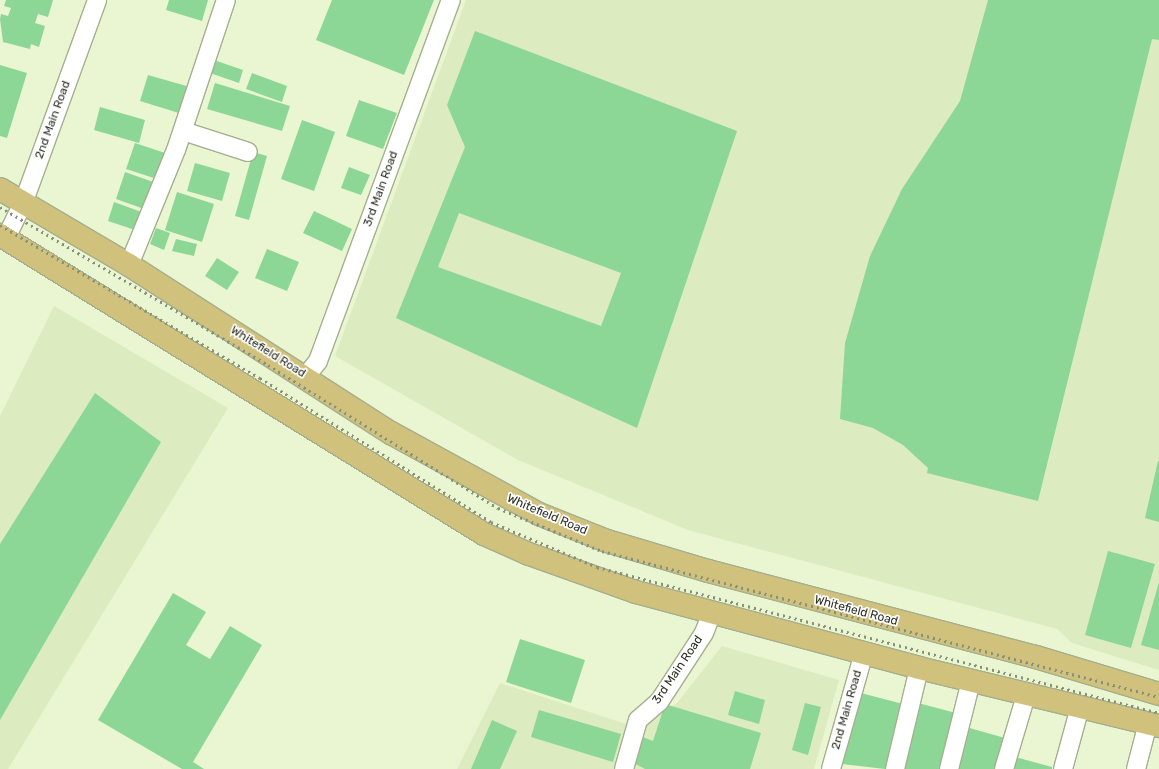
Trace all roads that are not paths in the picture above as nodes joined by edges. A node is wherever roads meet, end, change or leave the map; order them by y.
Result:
1 (97, 0) edge
2 (226, 0) edge
3 (451, 0) edge
4 (183, 130) junction
5 (248, 152) dead end
6 (0, 189) edge
7 (24, 201) junction
8 (3, 236) edge
9 (129, 265) junction
10 (306, 376) junction
11 (712, 612) junction
12 (864, 652) junction
13 (919, 668) junction
14 (971, 681) junction
15 (1159, 694) edge
16 (1026, 695) junction
17 (1080, 707) junction
18 (1154, 725) edge
19 (624, 769) edge
20 (831, 769) edge
21 (895, 769) edge
22 (949, 769) edge
23 (1004, 769) edge
24 (1063, 769) edge
25 (1136, 769) edge

1 - 7 street, 2nd Main Road
2 - 4 street
3 - 10 street, 3rd Main Road
4 - 5 street
4 - 9 street
6 - 7 main road, Whitefield Road
7 - 8 street, 2nd Main Road
7 - 9 main road, Whitefield Road
8 - 11 main road
9 - 10 main road, Whitefield Road
10 - 15 main road, Whitefield Road
11 - 12 main road
11 - 19 street, 3rd Main Road
12 - 13 main road
12 - 20 street, 2nd Main Road
13 - 14 main road
13 - 21 street
14 - 16 main road
14 - 22 street
16 - 17 main road
16 - 23 street
17 - 18 main road
17 - 24 street
18 - 25 street

